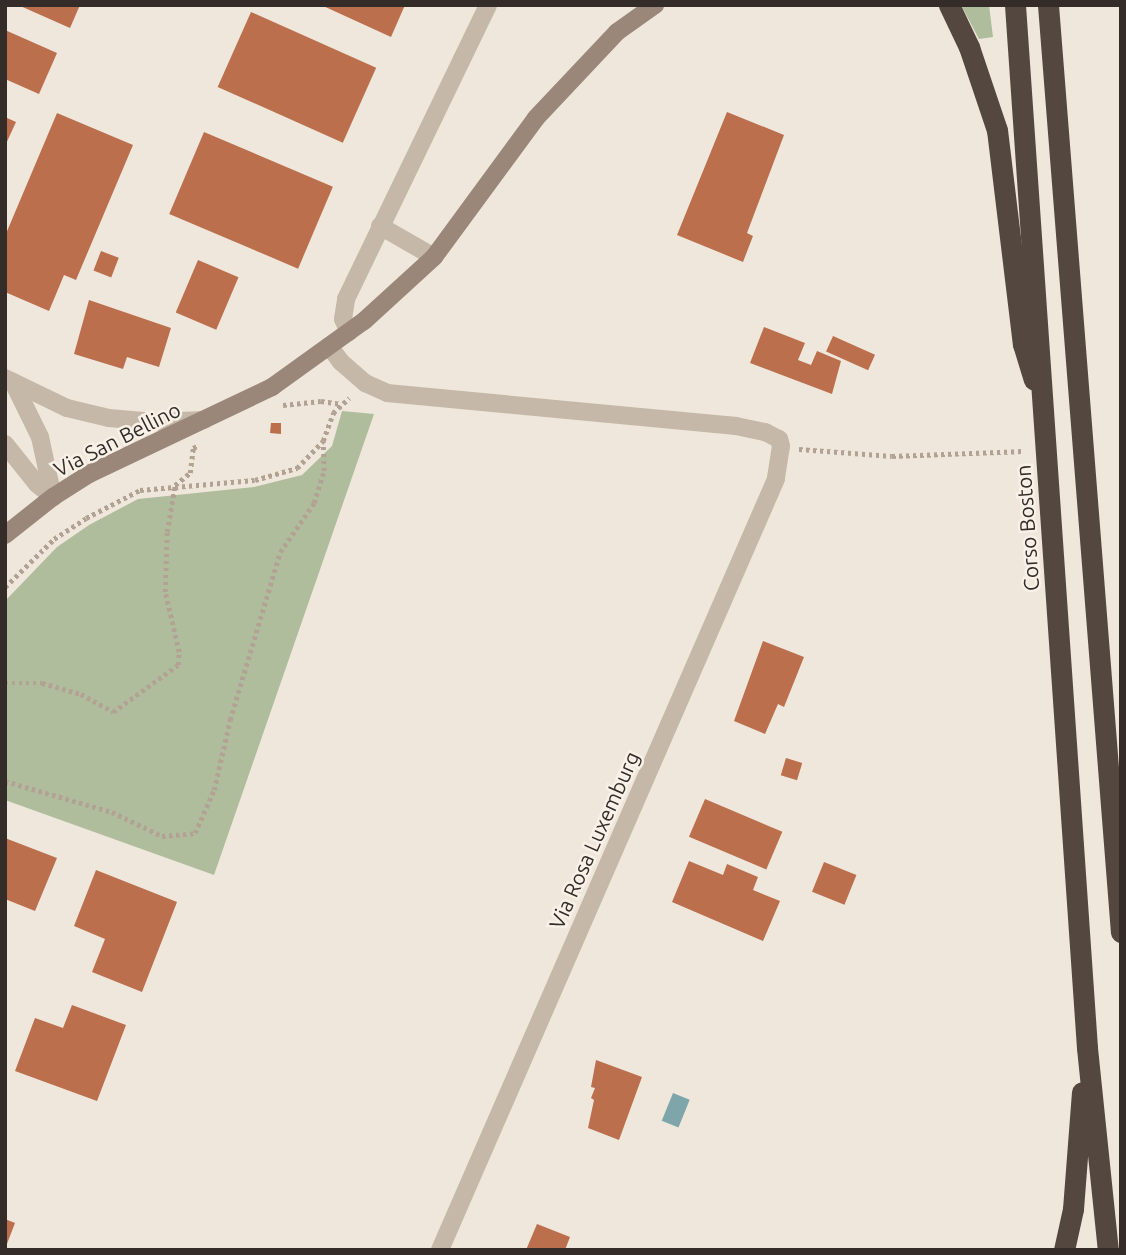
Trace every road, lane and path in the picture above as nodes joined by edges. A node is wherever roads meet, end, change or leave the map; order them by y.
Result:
1 (488, 5) edge
2 (655, 5) edge
3 (949, 5) edge
4 (1015, 5) edge
5 (1048, 5) edge
6 (380, 226) junction
7 (434, 257) junction
8 (349, 332) junction
9 (330, 346) junction
10 (9, 380) edge
11 (349, 398) dead end
12 (342, 404) junction
13 (278, 407) dead end
14 (1045, 416) junction
15 (208, 419) junction
16 (323, 441) junction
17 (204, 442) dead end
18 (5, 444) edge
19 (781, 446) junction
20 (1021, 451) dead end
21 (175, 485) junction
22 (53, 497) junction
23 (5, 535) edge
24 (5, 587) edge
25 (5, 683) edge
26 (5, 781) edge
27 (1120, 923) edge
28 (1087, 1048) junction
29 (440, 1250) edge
30 (1064, 1250) edge
31 (1108, 1250) edge

1 - 6 street
2 - 7 street
3 - 14 highway
4 - 14 highway, Corso Boston
5 - 27 highway
6 - 7 street
6 - 8 street
7 - 8 street
8 - 9 street
9 - 15 street
9 - 19 street
10 - 15 street, Via San Bellino
10 - 22 street, Via San Bellino
11 - 12 path
12 - 13 path
12 - 16 path
14 - 28 highway, Corso Boston
15 - 22 street, Via San Bellino
16 - 21 path
16 - 26 path
17 - 21 path
18 - 22 street, Via San Bellino
19 - 20 path
19 - 29 street, Via Rosa Luxemburg
21 - 24 path
21 - 25 path
22 - 23 street, Via San Bellino
28 - 30 highway
28 - 31 highway

